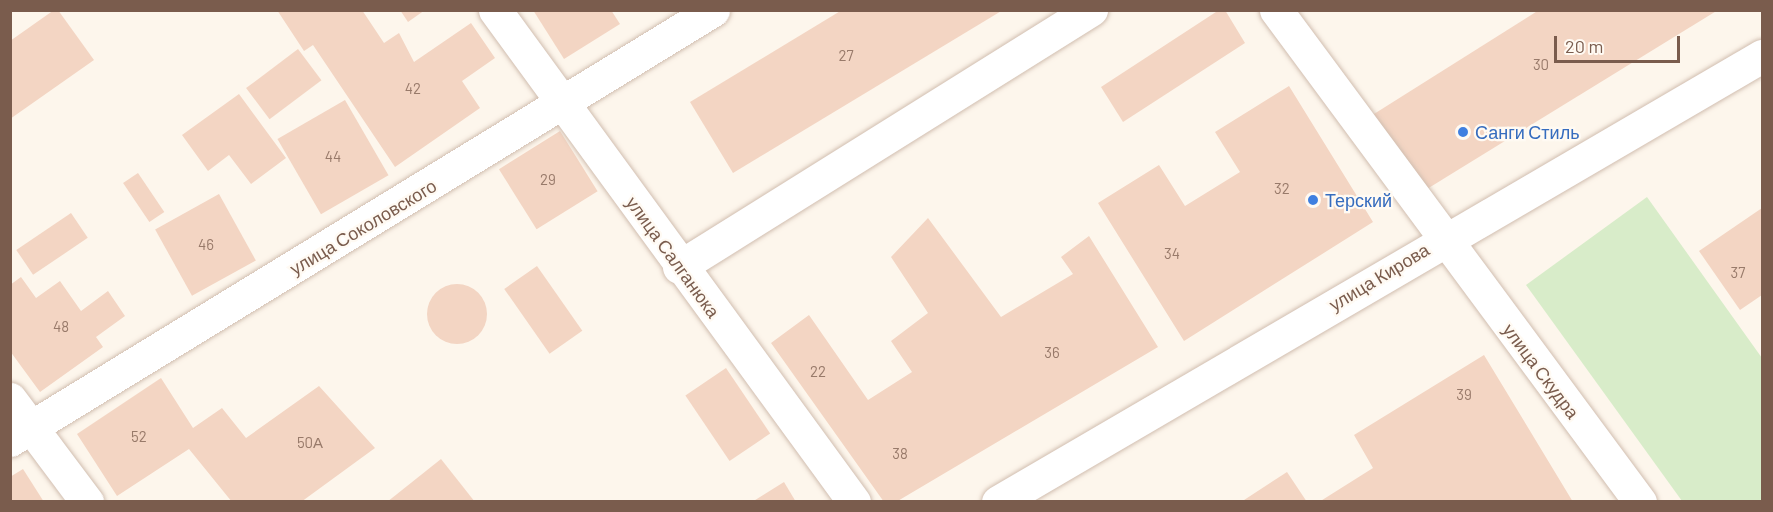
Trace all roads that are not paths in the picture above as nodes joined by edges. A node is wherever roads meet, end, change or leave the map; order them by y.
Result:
1 (495, 10) edge
2 (713, 10) edge
3 (1091, 10) edge
4 (1276, 10) edge
5 (1762, 56) edge
6 (565, 105) junction
7 (1442, 240) junction
8 (679, 267) junction
9 (10, 399) edge
10 (21, 433) edge
11 (87, 501) edge
12 (854, 501) edge
13 (998, 501) edge
14 (1640, 501) edge

1 - 6 street, улица Салганюка
2 - 6 street, улица Соколовского
3 - 8 street
4 - 7 street, улица Скудра
5 - 7 street, улица Кирова
6 - 8 street, улица Салганюка
6 - 10 street, улица Соколовского
7 - 13 street, улица Кирова
7 - 14 street, улица Скудра
8 - 12 street, улица Салганюка
9 - 10 street
10 - 11 street

